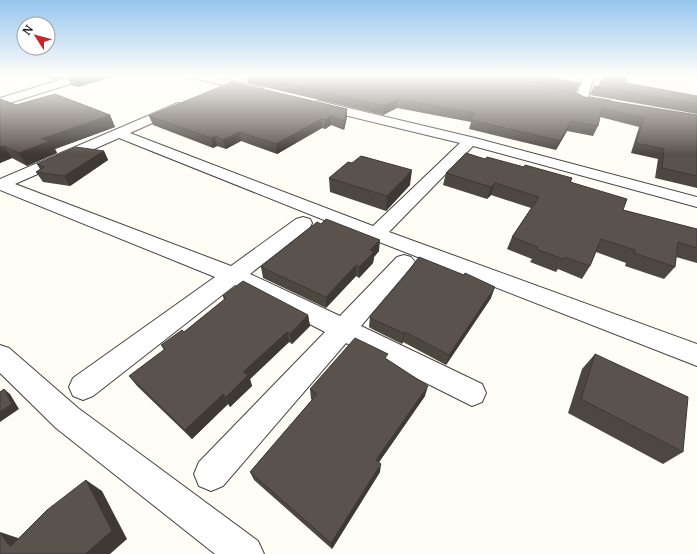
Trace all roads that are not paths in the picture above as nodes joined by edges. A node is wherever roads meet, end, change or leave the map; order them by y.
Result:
1 (190, 102) edge
2 (305, 102) edge
3 (594, 102) edge
4 (620, 106) edge
5 (118, 133) junction
6 (470, 141) junction
7 (1, 185) edge
8 (697, 202) edge
9 (304, 223) dead end
10 (376, 234) junction
11 (404, 262) dead end
12 (233, 275) junction
13 (342, 329) junction
14 (697, 355) edge
15 (0, 356) edge
16 (83, 387) dead end
17 (472, 393) dead end
18 (211, 474) dead end
19 (245, 554) edge

1 - 5 street
2 - 6 street
3 - 4 street
5 - 7 street
5 - 10 street
6 - 8 street
6 - 10 street
7 - 12 street
9 - 12 street
10 - 14 street
11 - 13 street
12 - 13 street
12 - 16 street
13 - 17 street
13 - 18 street
15 - 19 street

